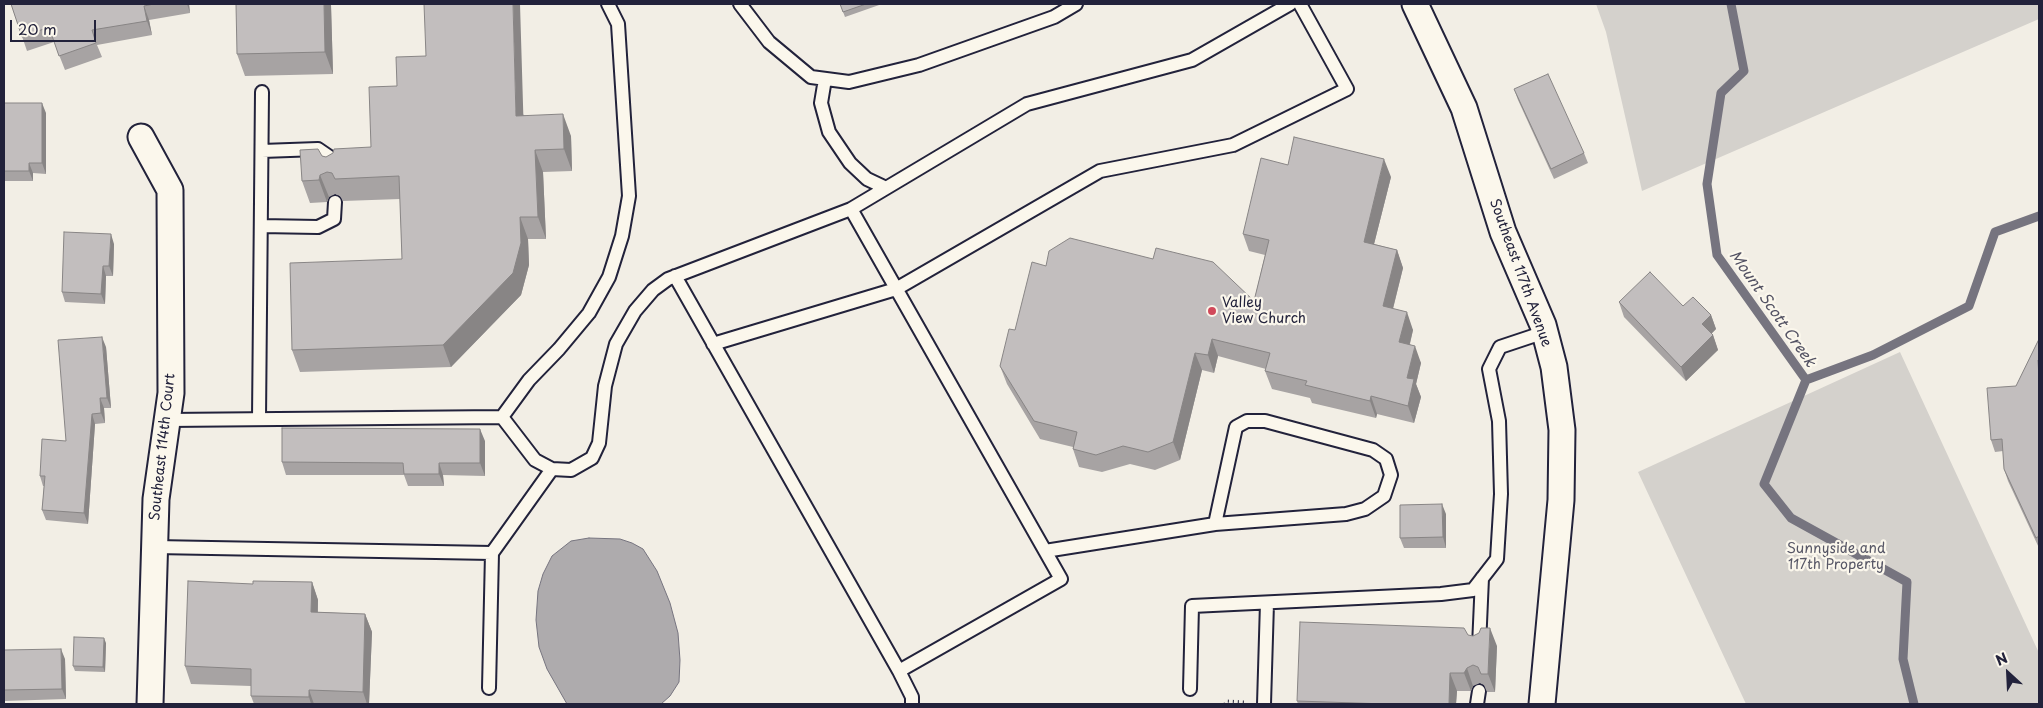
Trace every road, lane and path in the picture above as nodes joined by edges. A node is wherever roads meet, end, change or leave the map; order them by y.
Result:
1 (608, 4) edge
2 (740, 4) edge
3 (1076, 4) edge
4 (1290, 4) edge
5 (1300, 4) edge
6 (1415, 4) edge
7 (825, 79) junction
8 (262, 92) dead end
9 (141, 136) dead end
10 (262, 151) junction
11 (334, 171) edge
12 (886, 188) junction
13 (335, 202) edge
14 (851, 209) junction
15 (261, 226) junction
16 (675, 276) junction
17 (896, 289) junction
18 (1544, 332) junction
19 (714, 344) junction
20 (502, 417) junction
21 (259, 419) junction
22 (167, 420) junction
23 (552, 469) junction
24 (1215, 524) junction
25 (154, 548) junction
26 (1045, 550) junction
27 (492, 553) junction
28 (1482, 578) junction
29 (1267, 603) junction
30 (1479, 646) edge
31 (899, 670) junction
32 (489, 688) dead end
33 (1190, 689) dead end
34 (1480, 691) edge
35 (150, 704) edge
36 (912, 704) edge
37 (1264, 704) edge
38 (1477, 704) edge
39 (1542, 704) edge

1 - 20 lane
2 - 7 lane
3 - 7 lane
4 - 12 lane
5 - 17 lane
6 - 18 street, Southeast 117th Avenue
7 - 12 lane
8 - 10 lane
9 - 22 street, Southeast 114th Court
10 - 11 lane
10 - 15 lane
12 - 14 lane
13 - 15 lane
14 - 16 lane
14 - 17 lane
15 - 21 lane
16 - 19 lane
16 - 23 lane
17 - 19 lane
17 - 26 lane
18 - 28 lane
18 - 39 street, Southeast 117th Avenue
19 - 31 lane
20 - 21 lane
20 - 23 lane
21 - 22 lane
22 - 25 street, Southeast 114th Court
23 - 27 lane
24 - 24 lane
24 - 26 lane
25 - 27 lane
25 - 35 street, Southeast 114th Court
26 - 31 lane
27 - 32 lane
28 - 29 lane
28 - 30 lane
29 - 33 lane
29 - 37 lane
31 - 36 lane
34 - 38 lane

